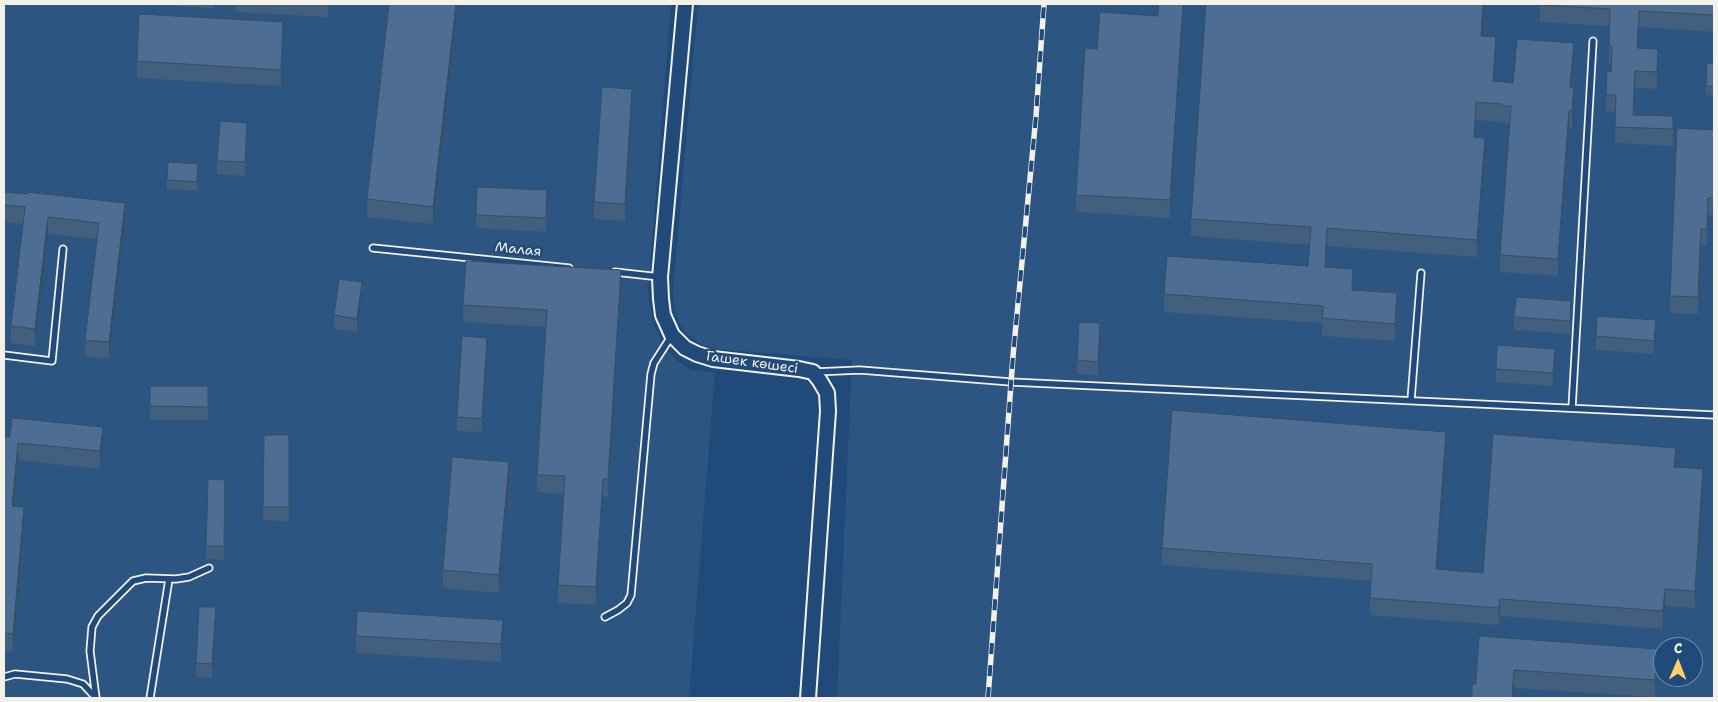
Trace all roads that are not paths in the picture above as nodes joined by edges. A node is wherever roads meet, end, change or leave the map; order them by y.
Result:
1 (685, 4) edge
2 (1594, 41) dead end
3 (63, 248) dead end
4 (373, 248) dead end
5 (571, 268) edge
6 (611, 272) edge
7 (1421, 273) dead end
8 (660, 277) junction
9 (672, 335) junction
10 (4, 355) edge
11 (813, 372) junction
12 (1411, 400) junction
13 (1572, 408) junction
14 (1714, 415) edge
15 (209, 568) dead end
16 (169, 579) junction
17 (605, 618) dead end
18 (4, 678) edge
19 (96, 698) edge
20 (150, 698) edge
21 (808, 698) edge

1 - 8 street, Гашек көшесі
2 - 13 lane
3 - 10 lane
4 - 5 lane, Малая
6 - 8 lane
7 - 12 lane
8 - 9 street, Гашек көшесі
9 - 11 street, Гашек көшесі
9 - 17 lane
11 - 12 lane
11 - 21 street, Гашек көшесі
12 - 13 lane
13 - 14 lane
15 - 16 lane
16 - 19 lane
16 - 20 lane
18 - 19 lane

